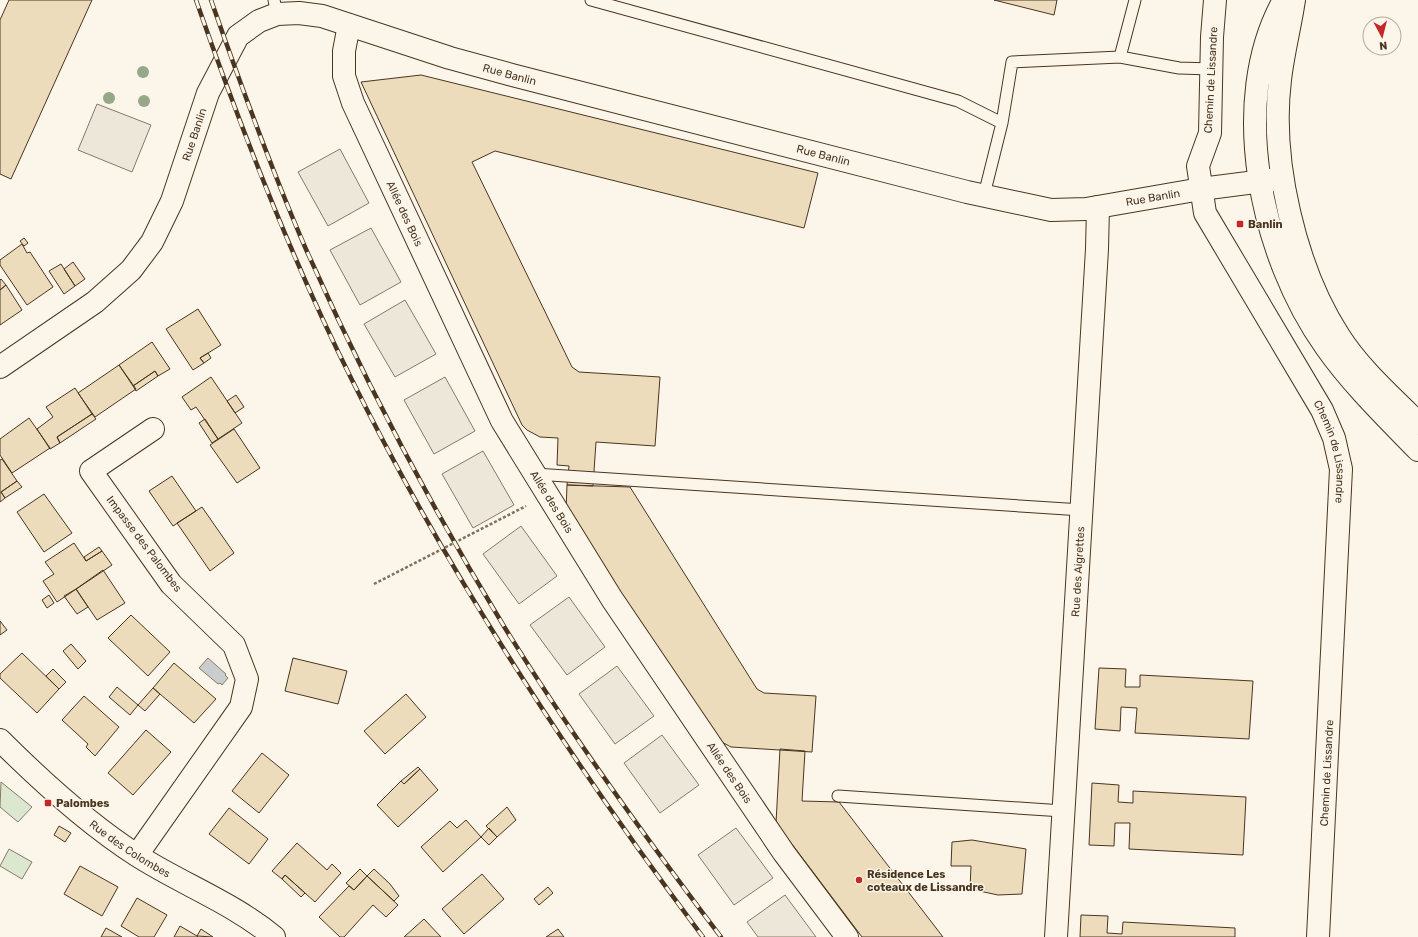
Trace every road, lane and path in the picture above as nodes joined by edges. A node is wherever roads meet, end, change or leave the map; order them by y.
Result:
1 (591, 0) edge
2 (1135, 0) edge
3 (1216, 0) edge
4 (1284, 0) edge
5 (1294, 0) edge
6 (275, 7) edge
7 (349, 25) junction
8 (1120, 57) junction
9 (1212, 69) junction
10 (1002, 123) junction
11 (1282, 179) junction
12 (1260, 182) junction
13 (1201, 189) junction
14 (984, 195) junction
15 (1098, 207) junction
16 (0, 367) edge
17 (1418, 423) edge
18 (153, 428) dead end
19 (1418, 450) edge
20 (535, 474) junction
21 (548, 495) junction
22 (1082, 510) junction
23 (374, 584) dead end
24 (0, 740) edge
25 (838, 796) dead end
26 (1063, 811) junction
27 (137, 855) junction
28 (274, 937) edge
29 (847, 937) edge
30 (1056, 937) edge
31 (1318, 937) edge

1 - 10 lane
2 - 8 lane
3 - 9 street, Chemin de Lissandre
4 - 12 street
5 - 11 street
6 - 7 street, Rue Banlin
6 - 16 street, Rue Banlin
7 - 14 street, Rue Banlin
7 - 20 street, Allée des Bois
8 - 9 lane
8 - 10 lane
9 - 13 street, Chemin de Lissandre
10 - 14 lane
11 - 12 street, Rue Banlin
11 - 17 street
12 - 13 street, Rue Banlin
12 - 19 street
13 - 15 street, Rue Banlin
13 - 31 street, Chemin de Lissandre
14 - 15 street, Rue Banlin
15 - 22 street, Rue des Aigrettes
18 - 27 street, Impasse des Palombes
20 - 21 street, Allée des Bois
20 - 22 lane
21 - 23 path
21 - 29 street, Allée des Bois
22 - 26 street, Rue des Aigrettes
24 - 27 street, Rue des Colombes
25 - 26 lane
26 - 30 street, Rue des Aigrettes
27 - 28 street, Rue des Colombes

